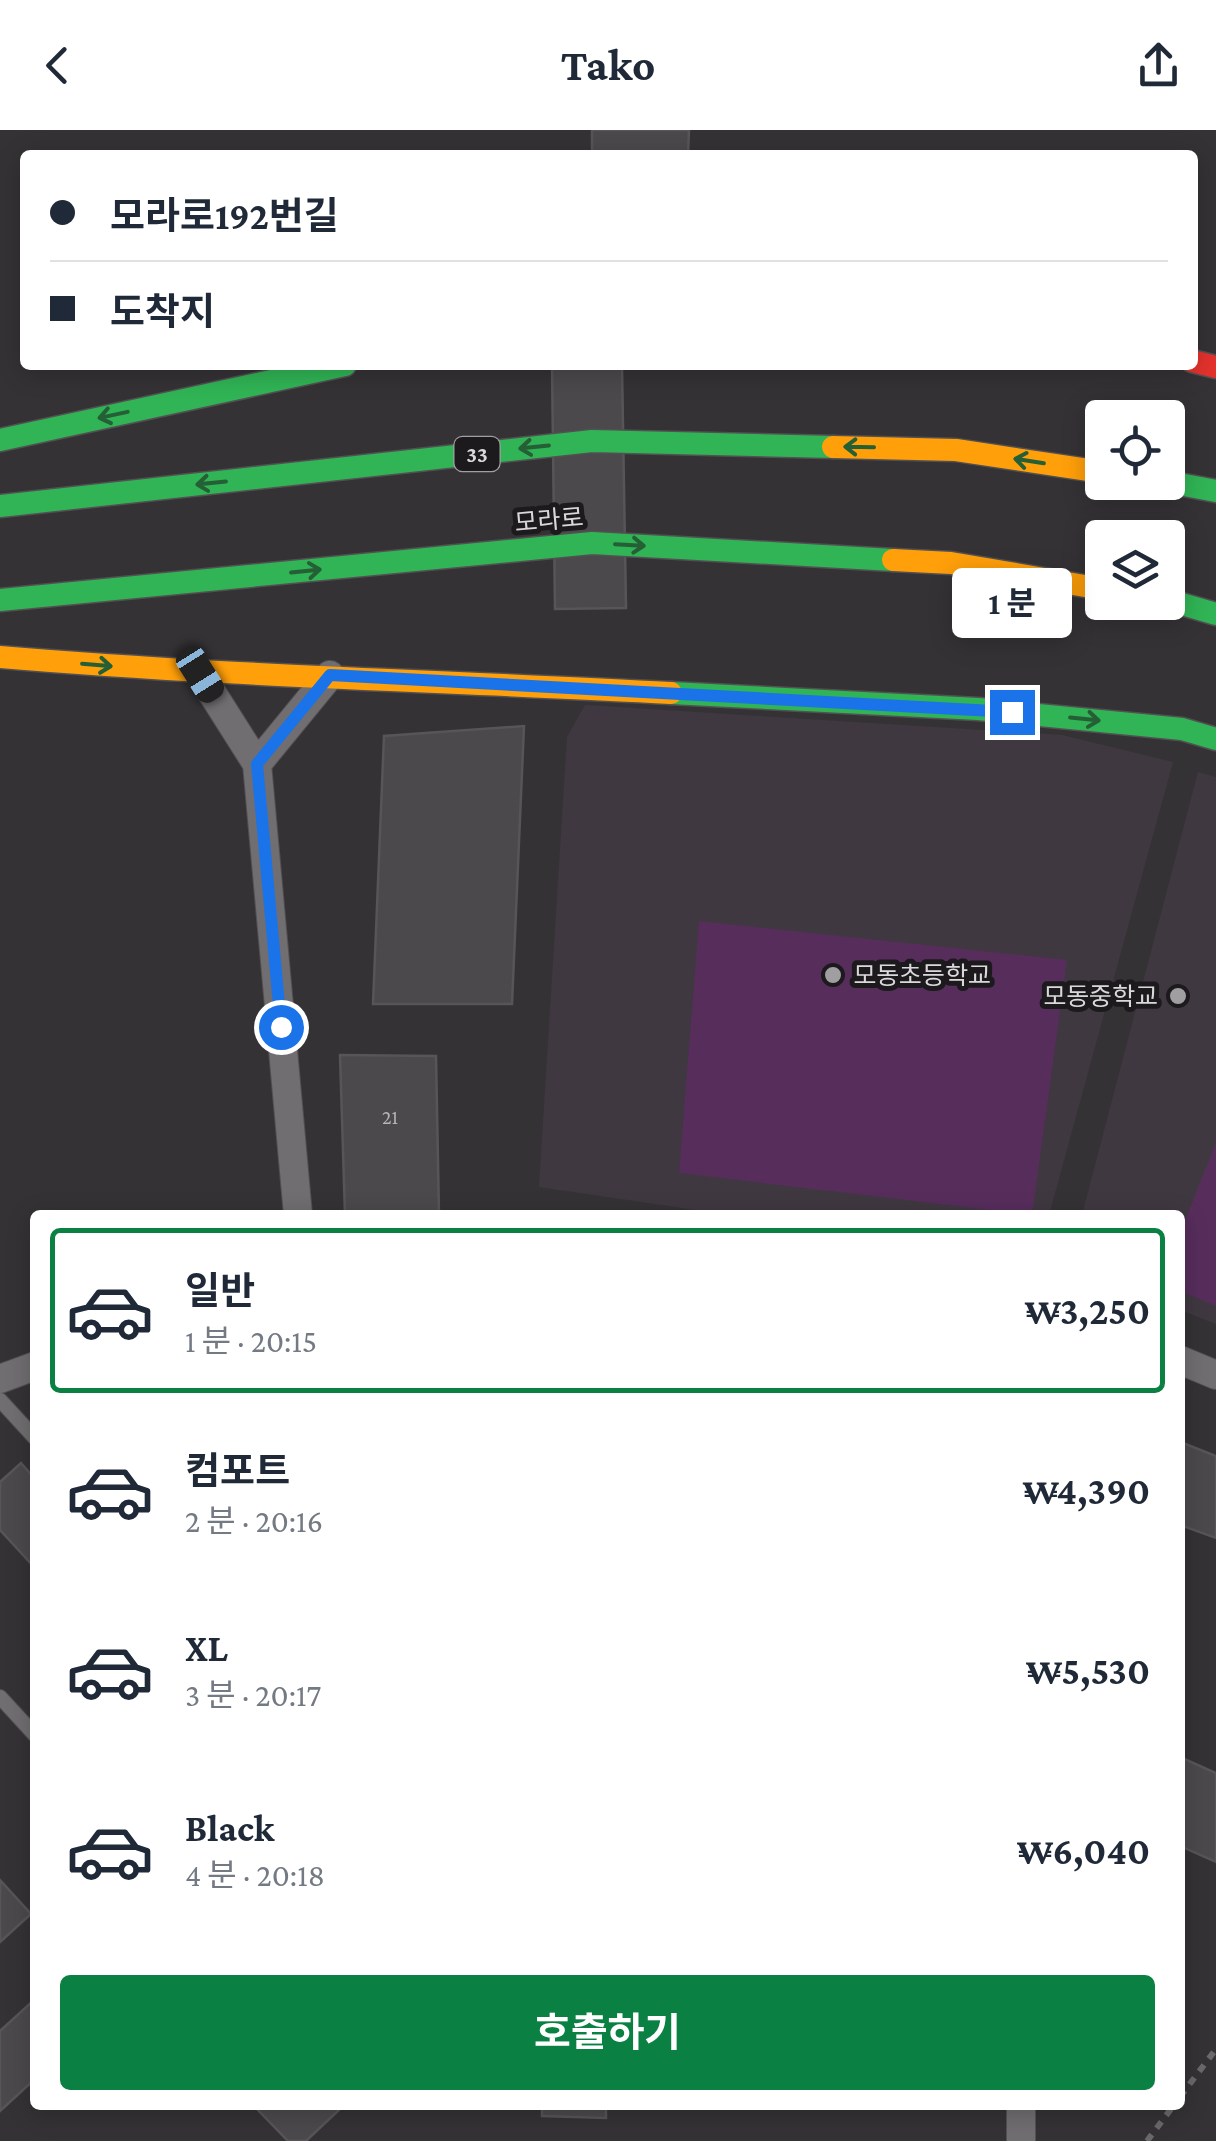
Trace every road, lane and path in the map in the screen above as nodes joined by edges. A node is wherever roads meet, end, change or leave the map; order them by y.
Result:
1 (322, 370) edge
2 (0, 440) edge
3 (1085, 469) edge
4 (1185, 486) edge
5 (1216, 492) edge
6 (0, 506) edge
7 (1085, 586) edge
8 (0, 600) edge
9 (1185, 605) edge
10 (1216, 614) edge
11 (0, 657) edge
12 (200, 674) junction
13 (330, 675) junction
14 (1216, 740) edge
15 (257, 764) junction
16 (298, 1210) edge
17 (1185, 1362) edge
18 (30, 1368) edge
19 (1216, 1375) edge
20 (0, 1379) edge
21 (0, 1400) edge
22 (30, 1433) edge
23 (0, 1697) edge
24 (30, 1730) edge
25 (1216, 2049) edge
26 (1185, 2090) edge
27 (1021, 2110) edge
28 (1170, 2110) edge
29 (1021, 2141) edge
30 (1147, 2141) edge

1 -> 2 main road
3 -> 6 main road, 33
4 - 5 main road
8 -> 7 main road, 모라로
9 - 10 main road
11 -> 12 main road
12 - 13 main road
12 - 15 street
13 -> 14 main road
13 - 15 street
15 - 16 street
17 - 19 street
18 - 20 street
21 - 22 lane
23 - 24 lane
25 - 26 path
27 - 29 street
28 - 30 path

